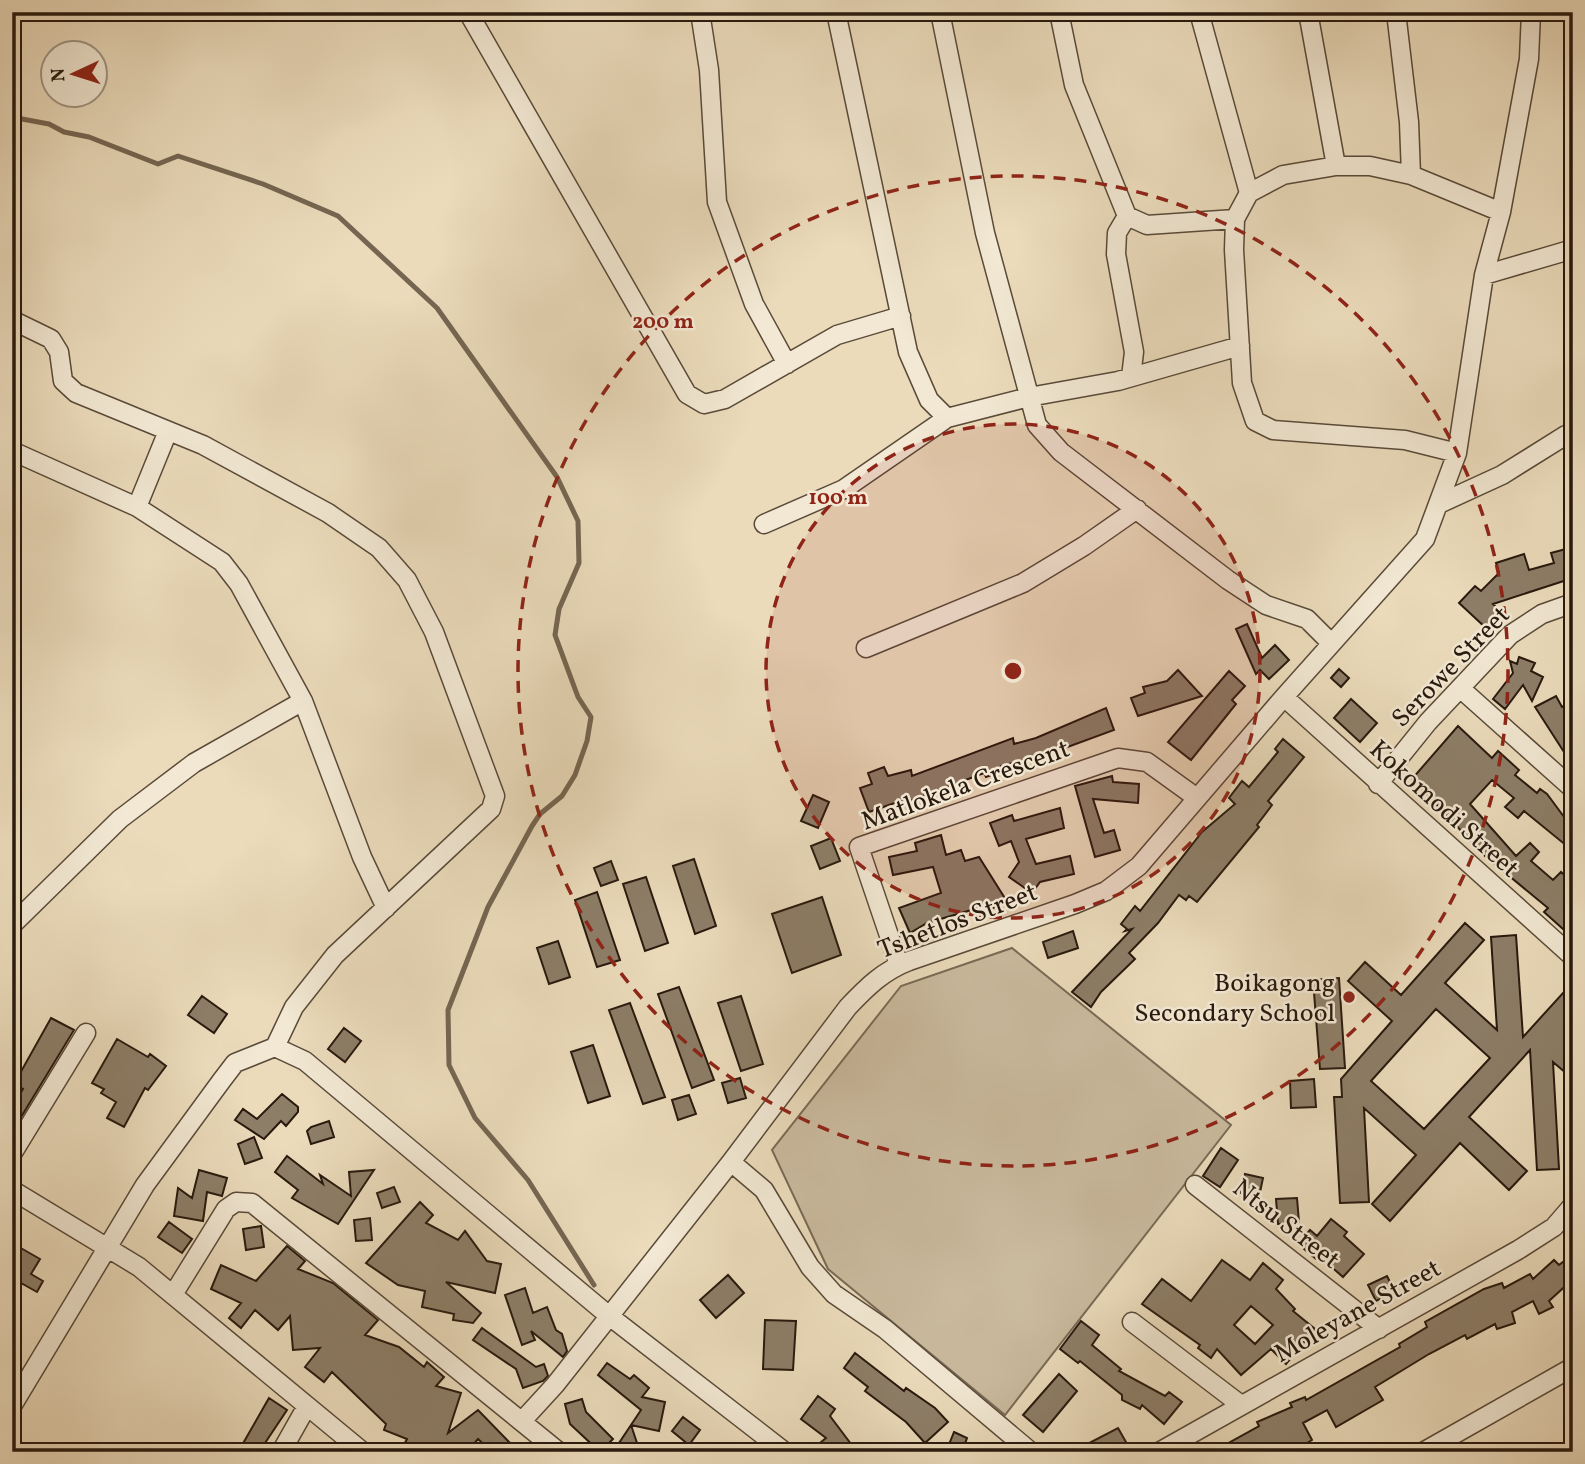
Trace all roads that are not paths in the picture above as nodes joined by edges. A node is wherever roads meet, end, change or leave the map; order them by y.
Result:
1 (468, 12) edge
2 (700, 12) edge
3 (836, 12) edge
4 (940, 12) edge
5 (1059, 12) edge
6 (1199, 12) edge
7 (1308, 12) edge
8 (1396, 12) edge
9 (1531, 12) edge
10 (1336, 166) junction
11 (1411, 175) junction
12 (1249, 193) junction
13 (1501, 212) junction
14 (1127, 216) junction
15 (1235, 219) junction
16 (1573, 249) edge
17 (1485, 275) junction
18 (901, 316) junction
19 (12, 320) edge
20 (1240, 346) junction
21 (787, 363) junction
22 (1131, 377) junction
23 (1029, 397) junction
24 (947, 418) junction
25 (168, 431) junction
26 (1573, 433) edge
27 (12, 452) edge
28 (1457, 453) junction
29 (1441, 503) junction
30 (137, 507) junction
31 (1137, 509) junction
32 (764, 524) dead end
33 (1573, 603) edge
34 (1331, 643) junction
35 (866, 648) dead end
36 (1460, 688) junction
37 (1284, 697) junction
38 (303, 701) junction
39 (1378, 784) junction
40 (1573, 789) edge
41 (1197, 798) junction
42 (386, 908) junction
43 (12, 925) edge
44 (1573, 957) edge
45 (899, 965) junction
46 (86, 1033) dead end
47 (275, 1047) junction
48 (12, 1154) edge
49 (731, 1161) junction
50 (1195, 1185) dead end
51 (12, 1190) edge
52 (1573, 1205) edge
53 (107, 1245) junction
54 (174, 1293) junction
55 (608, 1315) junction
56 (1132, 1322) dead end
57 (1379, 1329) junction
58 (1573, 1367) edge
59 (1241, 1405) junction
60 (12, 1406) edge
61 (307, 1406) junction
62 (522, 1421) junction
63 (281, 1452) edge
64 (363, 1452) edge
65 (559, 1452) edge
66 (785, 1452) edge
67 (1031, 1452) edge
68 (1159, 1452) edge
69 (1423, 1452) edge

1 - 21 street
2 - 21 street
3 - 18 street
4 - 23 street
5 - 14 street
6 - 12 street
7 - 10 street
8 - 11 street
9 - 13 street, Tshetlos Street
10 - 11 street
10 - 12 street
11 - 13 street
12 - 15 street
13 - 17 street, Tshetlos Street
14 - 15 street
14 - 22 street
15 - 20 street
16 - 17 street
17 - 28 street, Tshetlos Street
18 - 21 street
18 - 24 street
19 - 25 street
20 - 22 street
20 - 28 street
22 - 23 street
23 - 24 street
23 - 31 street
24 - 32 street
25 - 30 street
25 - 42 street
26 - 29 street
27 - 30 street
28 - 29 street, Tshetlos Street
29 - 34 street, Tshetlos Street
30 - 38 street
31 - 34 street
31 - 35 street
33 - 36 street, Serowe Street
34 - 37 street, Tshetlos Street
36 - 39 street, Serowe Street
36 - 40 street
37 - 39 street, Kokomodi Street
37 - 41 street, Tshetlos Street
38 - 42 street
38 - 43 street
39 - 44 street, Kokomodi Street
41 - 45 street, Tshetlos Street
41 - 45 street, Matlokela Crescent
42 - 47 street
45 - 49 street, Tshetlos Street
46 - 48 street
47 - 53 street
47 - 55 street
49 - 55 street, Tshetlos Street
49 - 67 street
50 - 57 street, Ntsu Street
51 - 53 street
52 - 57 street, Moleyane Street
53 - 54 street
53 - 60 street
54 - 61 street
54 - 62 street
55 - 62 street, Tshetlos Street
55 - 66 street
56 - 59 street
57 - 59 street, Moleyane Street
58 - 69 street
59 - 68 street, Moleyane Street
61 - 63 street
61 - 64 street
62 - 65 street

